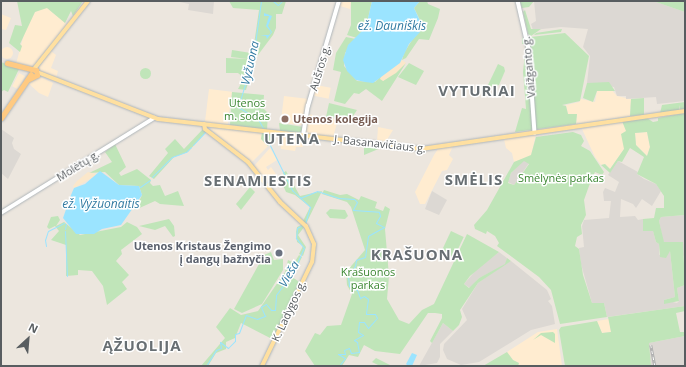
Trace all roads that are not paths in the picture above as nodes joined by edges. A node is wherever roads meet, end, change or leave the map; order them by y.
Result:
1 (88, 1) edge
2 (339, 1) edge
3 (518, 1) edge
4 (1, 60) edge
5 (34, 73) junction
6 (685, 112) edge
7 (1, 118) edge
8 (154, 118) junction
9 (196, 123) junction
10 (205, 124) junction
11 (213, 125) junction
12 (208, 131) junction
13 (535, 133) junction
14 (303, 136) junction
15 (1, 213) edge
16 (262, 366) edge

1 - 5 main road
2 - 14 street, Aušros g.
3 - 13 street, Vaižganto g.
4 - 5 highway, J. Basanavičiaus g.
5 - 7 highway
5 - 8 main road, J. Basanavičiaus g.
6 - 13 main road, J. Basanavičiaus g.
8 - 9 main road, J. Basanavičiaus g.
8 - 15 street, Molėtų g.
9 - 10 main road, J. Basanavičiaus g.
9 - 12 main road, K. Ladygos g.
10 - 11 main road, J. Basanavičiaus g.
10 - 12 main road
11 - 12 main road
11 - 14 main road, J. Basanavičiaus g.
12 - 16 main road, K. Ladygos g.
13 - 14 main road, J. Basanavičiaus g.

